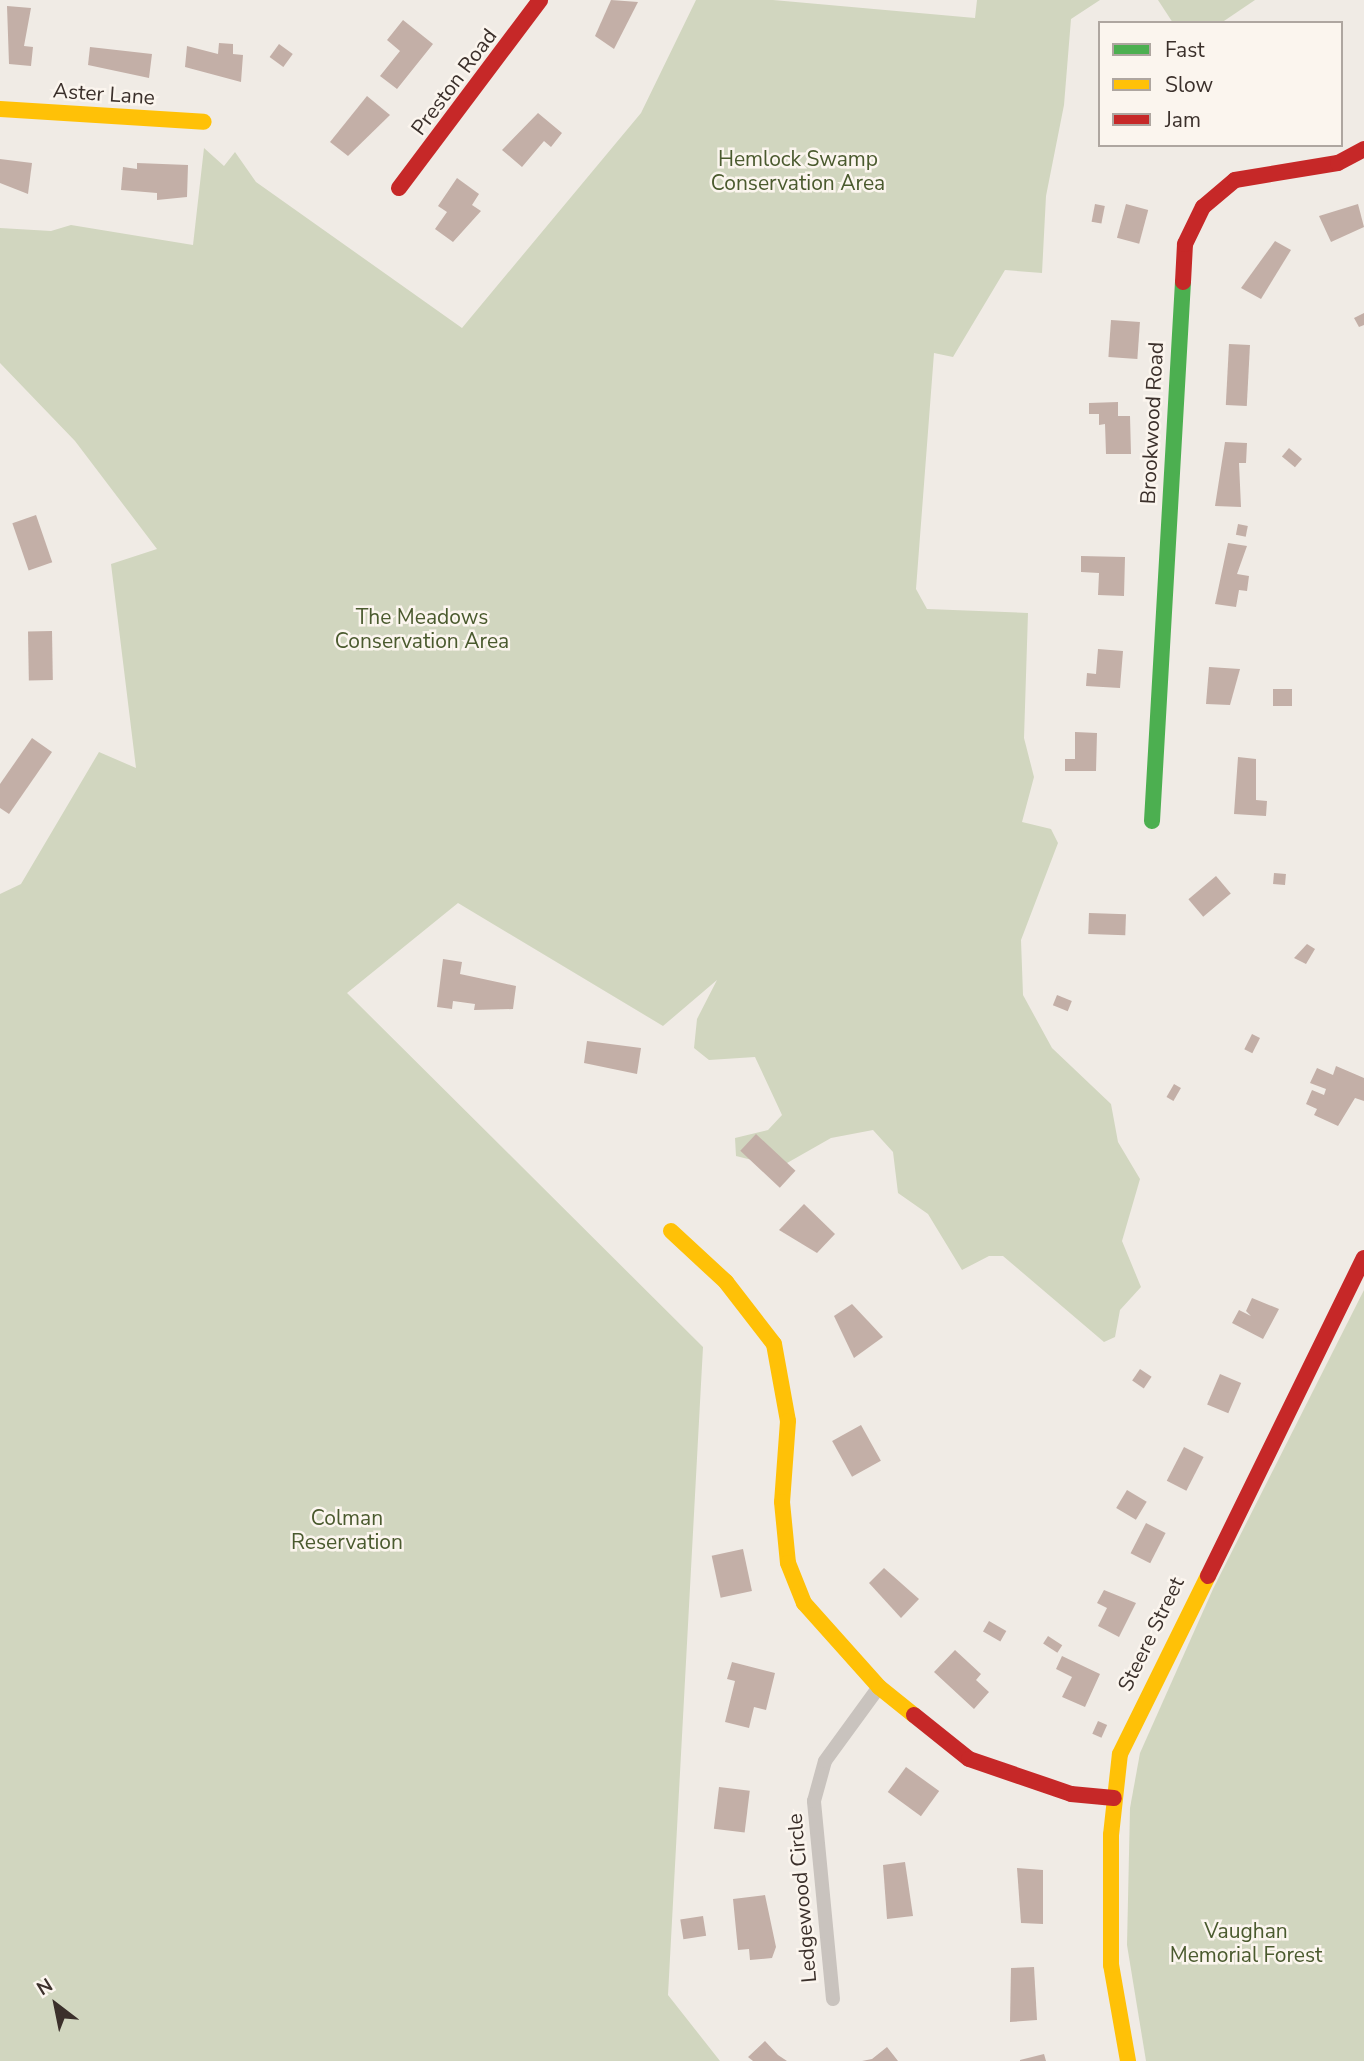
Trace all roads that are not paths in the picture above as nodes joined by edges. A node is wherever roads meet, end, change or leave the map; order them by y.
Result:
1 (540, 0) edge
2 (0, 109) edge
3 (204, 122) dead end
4 (1364, 149) edge
5 (399, 188) dead end
6 (1152, 821) dead end
7 (671, 1231) dead end
8 (1364, 1258) edge
9 (879, 1687) junction
10 (1114, 1798) junction
11 (833, 1999) dead end
12 (1128, 2061) edge

1 - 5 street, Preston Road
2 - 3 street, Aster Lane
4 - 6 street, Brookwood Road
7 - 9 street
8 - 10 street, Steere Street
9 - 10 street
9 - 11 street, Ledgewood Circle
10 - 12 street, Steere Street

